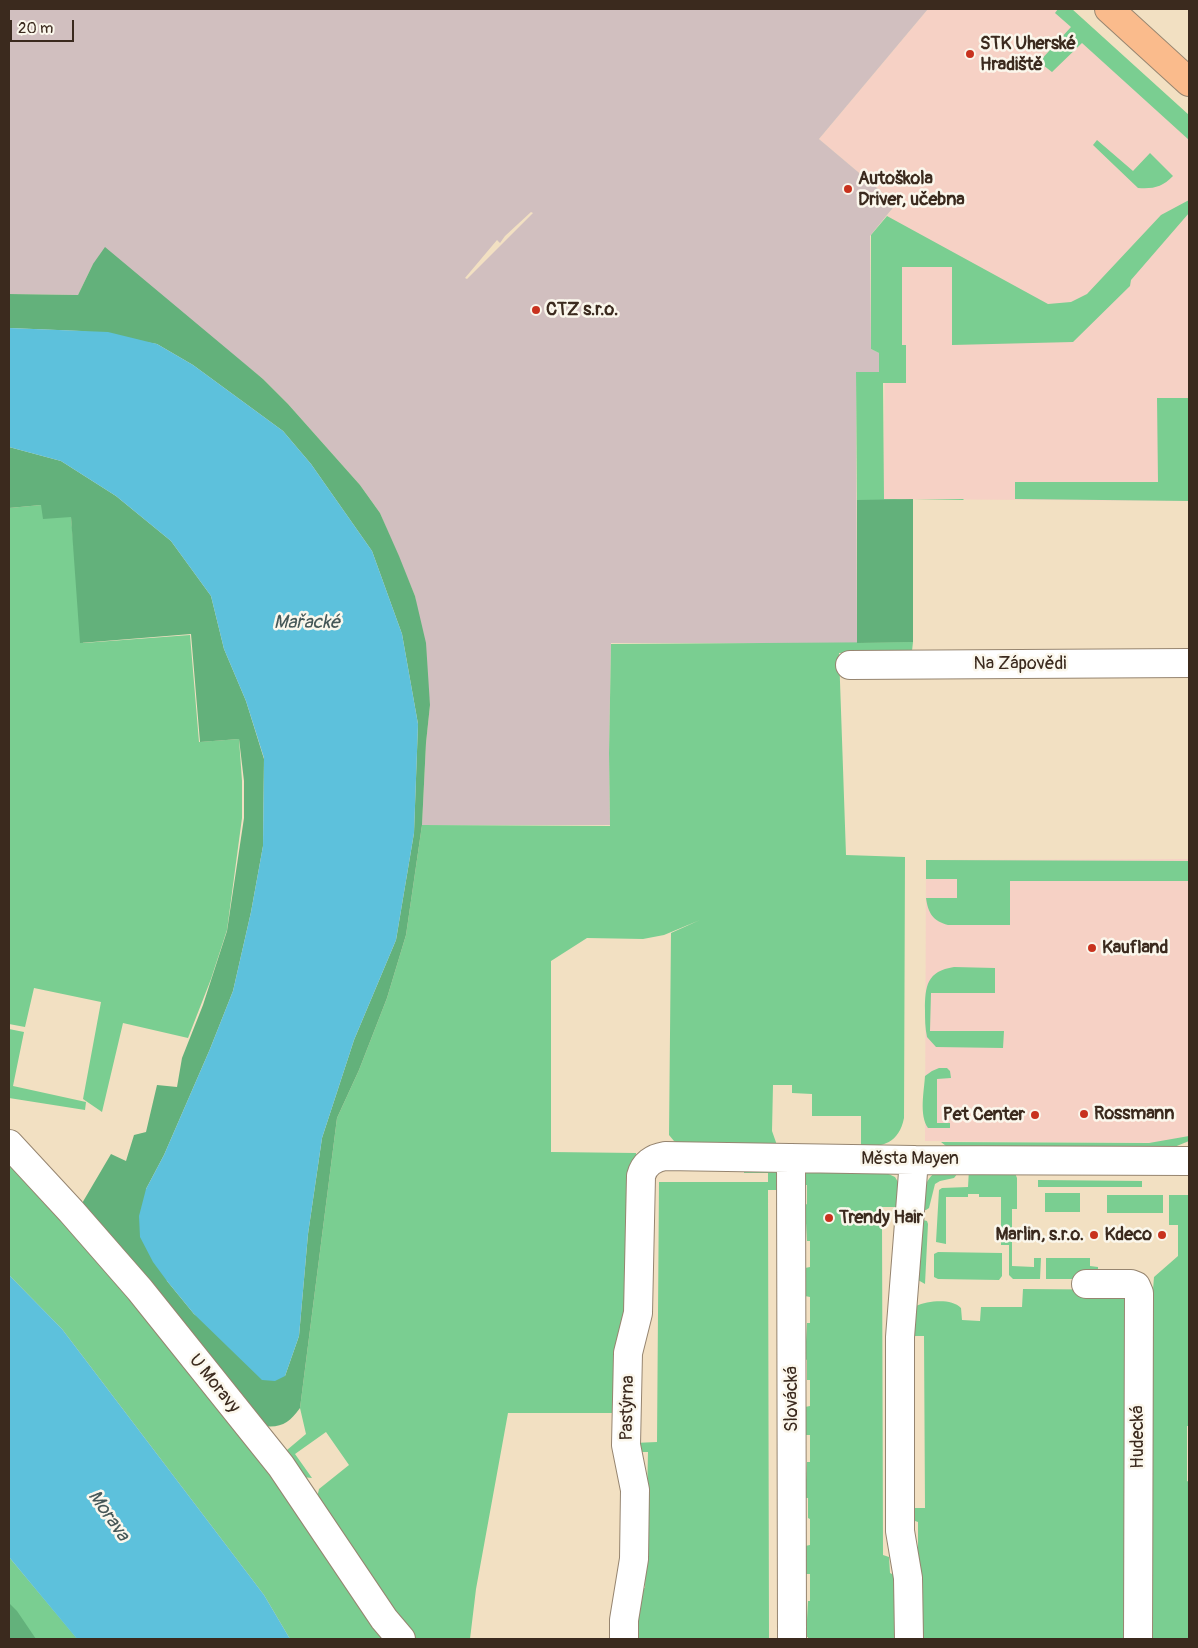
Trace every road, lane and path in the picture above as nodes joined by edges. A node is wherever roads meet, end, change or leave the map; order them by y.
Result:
1 (1109, 9) edge
2 (1189, 82) edge
3 (1189, 663) edge
4 (850, 665) dead end
5 (9, 1144) edge
6 (791, 1158) junction
7 (914, 1160) junction
8 (1189, 1160) edge
9 (641, 1176) joint
10 (1086, 1284) dead end
11 (401, 1639) edge
12 (624, 1639) edge
13 (792, 1639) edge
14 (909, 1639) edge
15 (1138, 1639) edge

1 - 2 main road
3 - 4 street, Na Zápovědi
5 - 11 street, U Moravy
6 - 7 street, Města Mayen
6 - 9 street, Města Mayen
6 - 13 street, Slovácká
7 - 8 street, Města Mayen
7 - 14 street
9 - 12 street, Pastýrna
10 - 15 street, Hudecká

